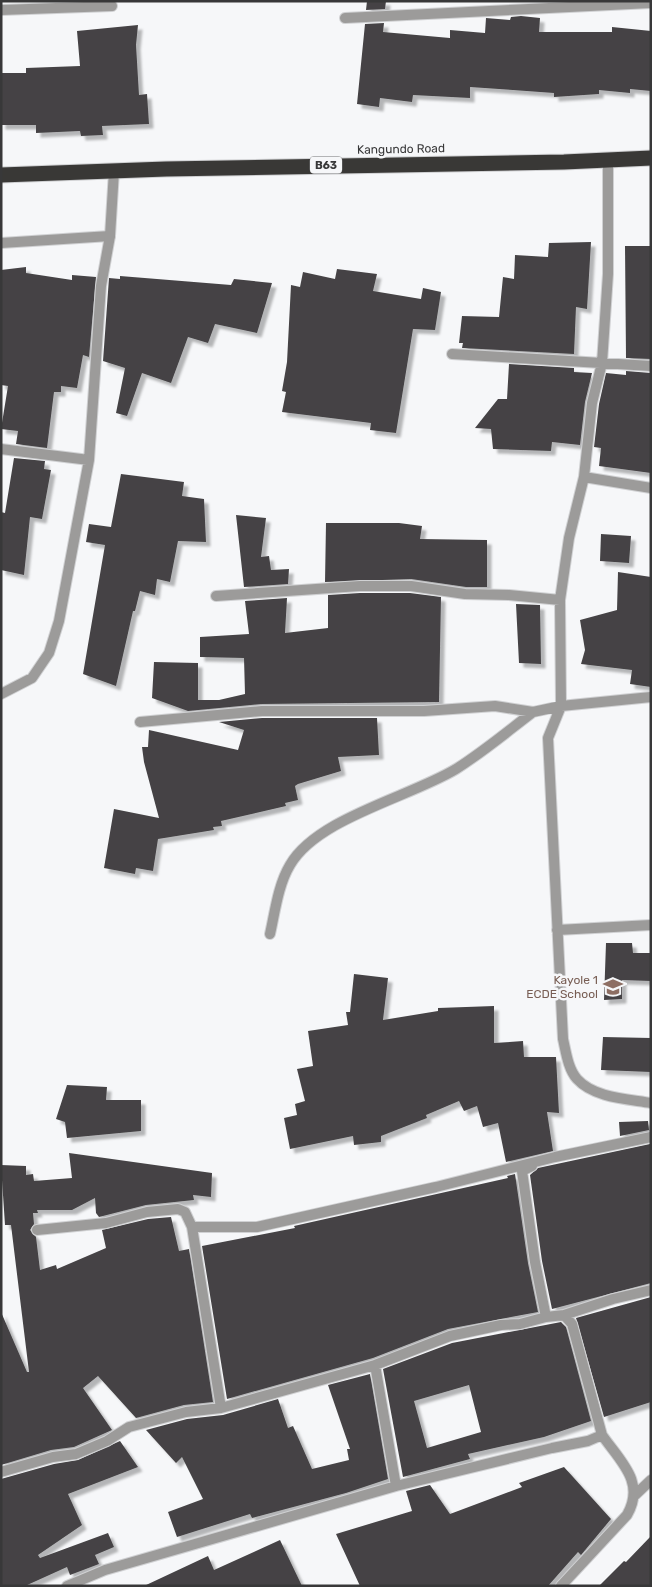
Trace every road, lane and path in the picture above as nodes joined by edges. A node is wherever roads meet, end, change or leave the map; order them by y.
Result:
1 (651, 2) edge
2 (112, 6) dead end
3 (509, 6) edge
4 (3, 7) edge
5 (345, 18) dead end
6 (608, 158) junction
7 (651, 158) edge
8 (114, 170) junction
9 (1, 175) edge
10 (110, 236) junction
11 (1, 243) edge
12 (452, 354) dead end
13 (602, 363) junction
14 (651, 366) edge
15 (1, 449) edge
16 (89, 460) junction
17 (584, 477) junction
18 (651, 488) edge
19 (216, 596) dead end
20 (560, 600) junction
21 (1, 694) edge
22 (651, 697) edge
23 (561, 706) junction
24 (533, 712) junction
25 (140, 722) dead end
26 (651, 925) edge
27 (558, 930) junction
28 (270, 934) dead end
29 (651, 1103) edge
30 (651, 1137) edge
31 (555, 1157) junction
32 (192, 1227) junction
33 (37, 1230) dead end
34 (651, 1290) edge
35 (564, 1315) junction
36 (546, 1317) junction
37 (375, 1365) junction
38 (221, 1408) junction
39 (602, 1435) junction
40 (1, 1472) edge
41 (651, 1480) edge
42 (396, 1486) junction
43 (634, 1496) junction
44 (67, 1586) edge
45 (561, 1586) edge

1 - 3 street
2 - 4 street
3 - 5 street
6 - 7 highway, Kangundo Road / B63
6 - 8 highway, Kangundo Road / B63
6 - 13 street
8 - 9 highway, Kangundo Road / B63
8 - 10 street
10 - 11 street
10 - 16 street
12 - 13 street
13 - 14 street
13 - 17 street
15 - 16 street
16 - 21 street
17 - 18 street
17 - 20 street
19 - 20 street
20 - 23 street
22 - 23 street
23 - 24 street
23 - 27 street
24 - 25 street
24 - 28 street
26 - 27 street
27 - 29 street
30 - 31 street
31 - 32 street
31 - 36 street
32 - 33 street
32 - 38 street
34 - 35 street
35 - 36 street
35 - 39 street
36 - 37 street
37 - 38 street
37 - 42 street
38 - 40 street
39 - 42 street
39 - 43 street
41 - 43 street
42 - 44 street
43 - 45 street

